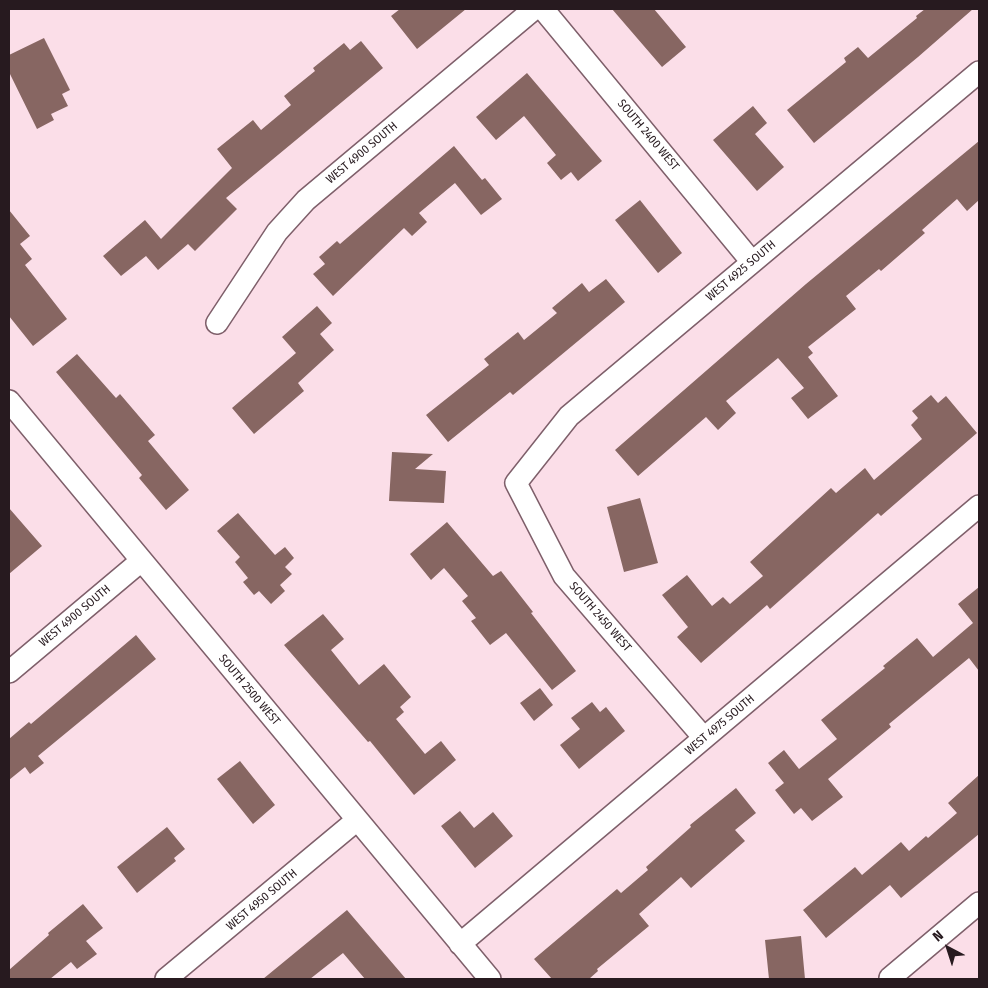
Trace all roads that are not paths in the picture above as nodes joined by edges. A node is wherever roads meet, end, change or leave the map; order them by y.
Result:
1 (534, 9) edge
2 (543, 9) edge
3 (979, 72) edge
4 (752, 262) junction
5 (217, 323) dead end
6 (9, 402) edge
7 (516, 483) joint
8 (979, 506) edge
9 (141, 560) junction
10 (9, 672) edge
11 (704, 738) junction
12 (357, 820) junction
13 (979, 903) edge
14 (460, 944) junction
15 (891, 978) edge
16 (166, 979) edge
17 (490, 979) edge

1 - 5 street, WEST 4900 SOUTH
2 - 4 street, SOUTH 2400 WEST
3 - 4 street, WEST 4925 SOUTH
4 - 7 street, WEST 4925 SOUTH
6 - 9 street, SOUTH 2500 WEST
7 - 11 street, SOUTH 2450 WEST
8 - 11 street, WEST 4975 SOUTH
9 - 10 street, WEST 4900 SOUTH
9 - 12 street, SOUTH 2500 WEST
11 - 14 street, WEST 4975 SOUTH
12 - 14 street, SOUTH 2500 WEST
12 - 16 street, WEST 4950 SOUTH
13 - 15 street
14 - 17 street, SOUTH 2500 WEST

